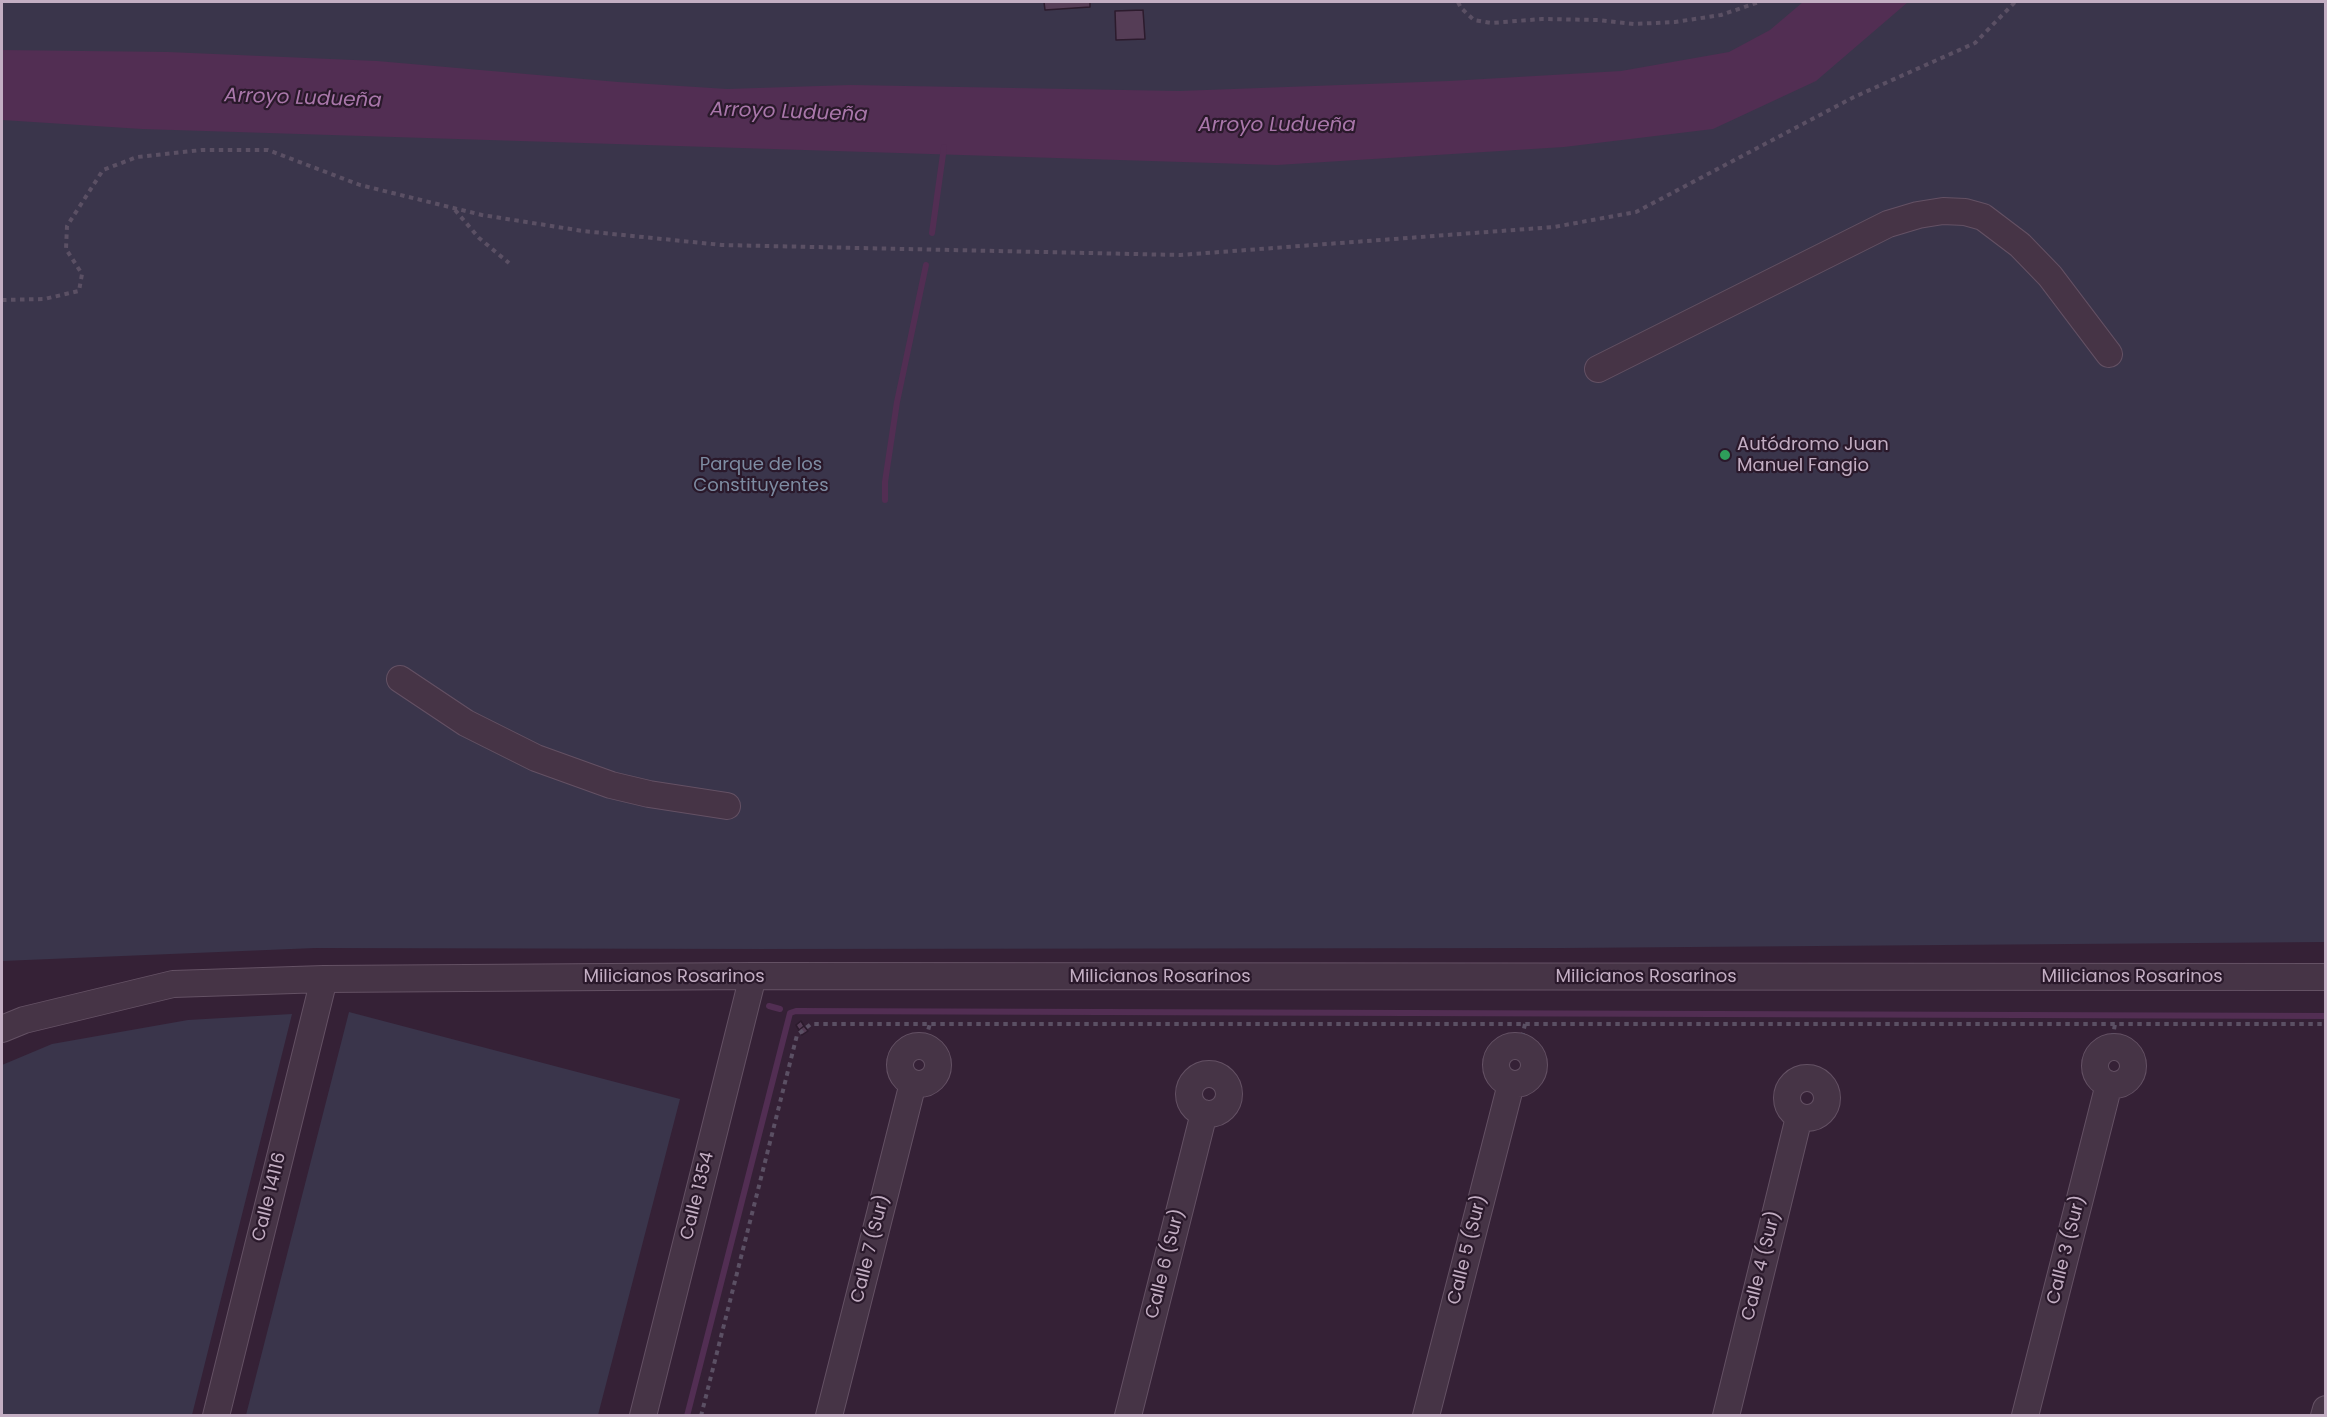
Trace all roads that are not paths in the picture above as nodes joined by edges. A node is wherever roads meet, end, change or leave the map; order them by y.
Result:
1 (2109, 354) dead end
2 (1598, 369) dead end
3 (400, 679) dead end
4 (727, 806) dead end
5 (753, 976) junction
6 (2325, 977) edge
7 (324, 978) junction
8 (2, 1029) edge
9 (927, 1035) road end
10 (1523, 1035) road end
11 (2113, 1035) road end
12 (1204, 1113) dead end
13 (1799, 1117) dead end
14 (2325, 1409) edge
15 (216, 1416) edge
16 (643, 1416) edge
17 (830, 1416) edge
18 (1128, 1416) edge
19 (1426, 1416) edge
20 (1726, 1416) edge
21 (2025, 1416) edge
22 (2324, 1416) edge

1 - 2 street
3 - 4 street
5 - 6 street, Milicianos Rosarinos
5 - 7 street, Milicianos Rosarinos
5 - 16 street, Calle 1354
7 - 8 street, Milicianos Rosarinos
7 - 15 street, Calle 14116
9 - 17 street, Calle 7 (Sur)
10 - 19 street, Calle 5 (Sur)
11 - 21 street, Calle 3 (Sur)
12 - 18 street, Calle 6 (Sur)
13 - 20 street, Calle 4 (Sur)
14 - 22 street

